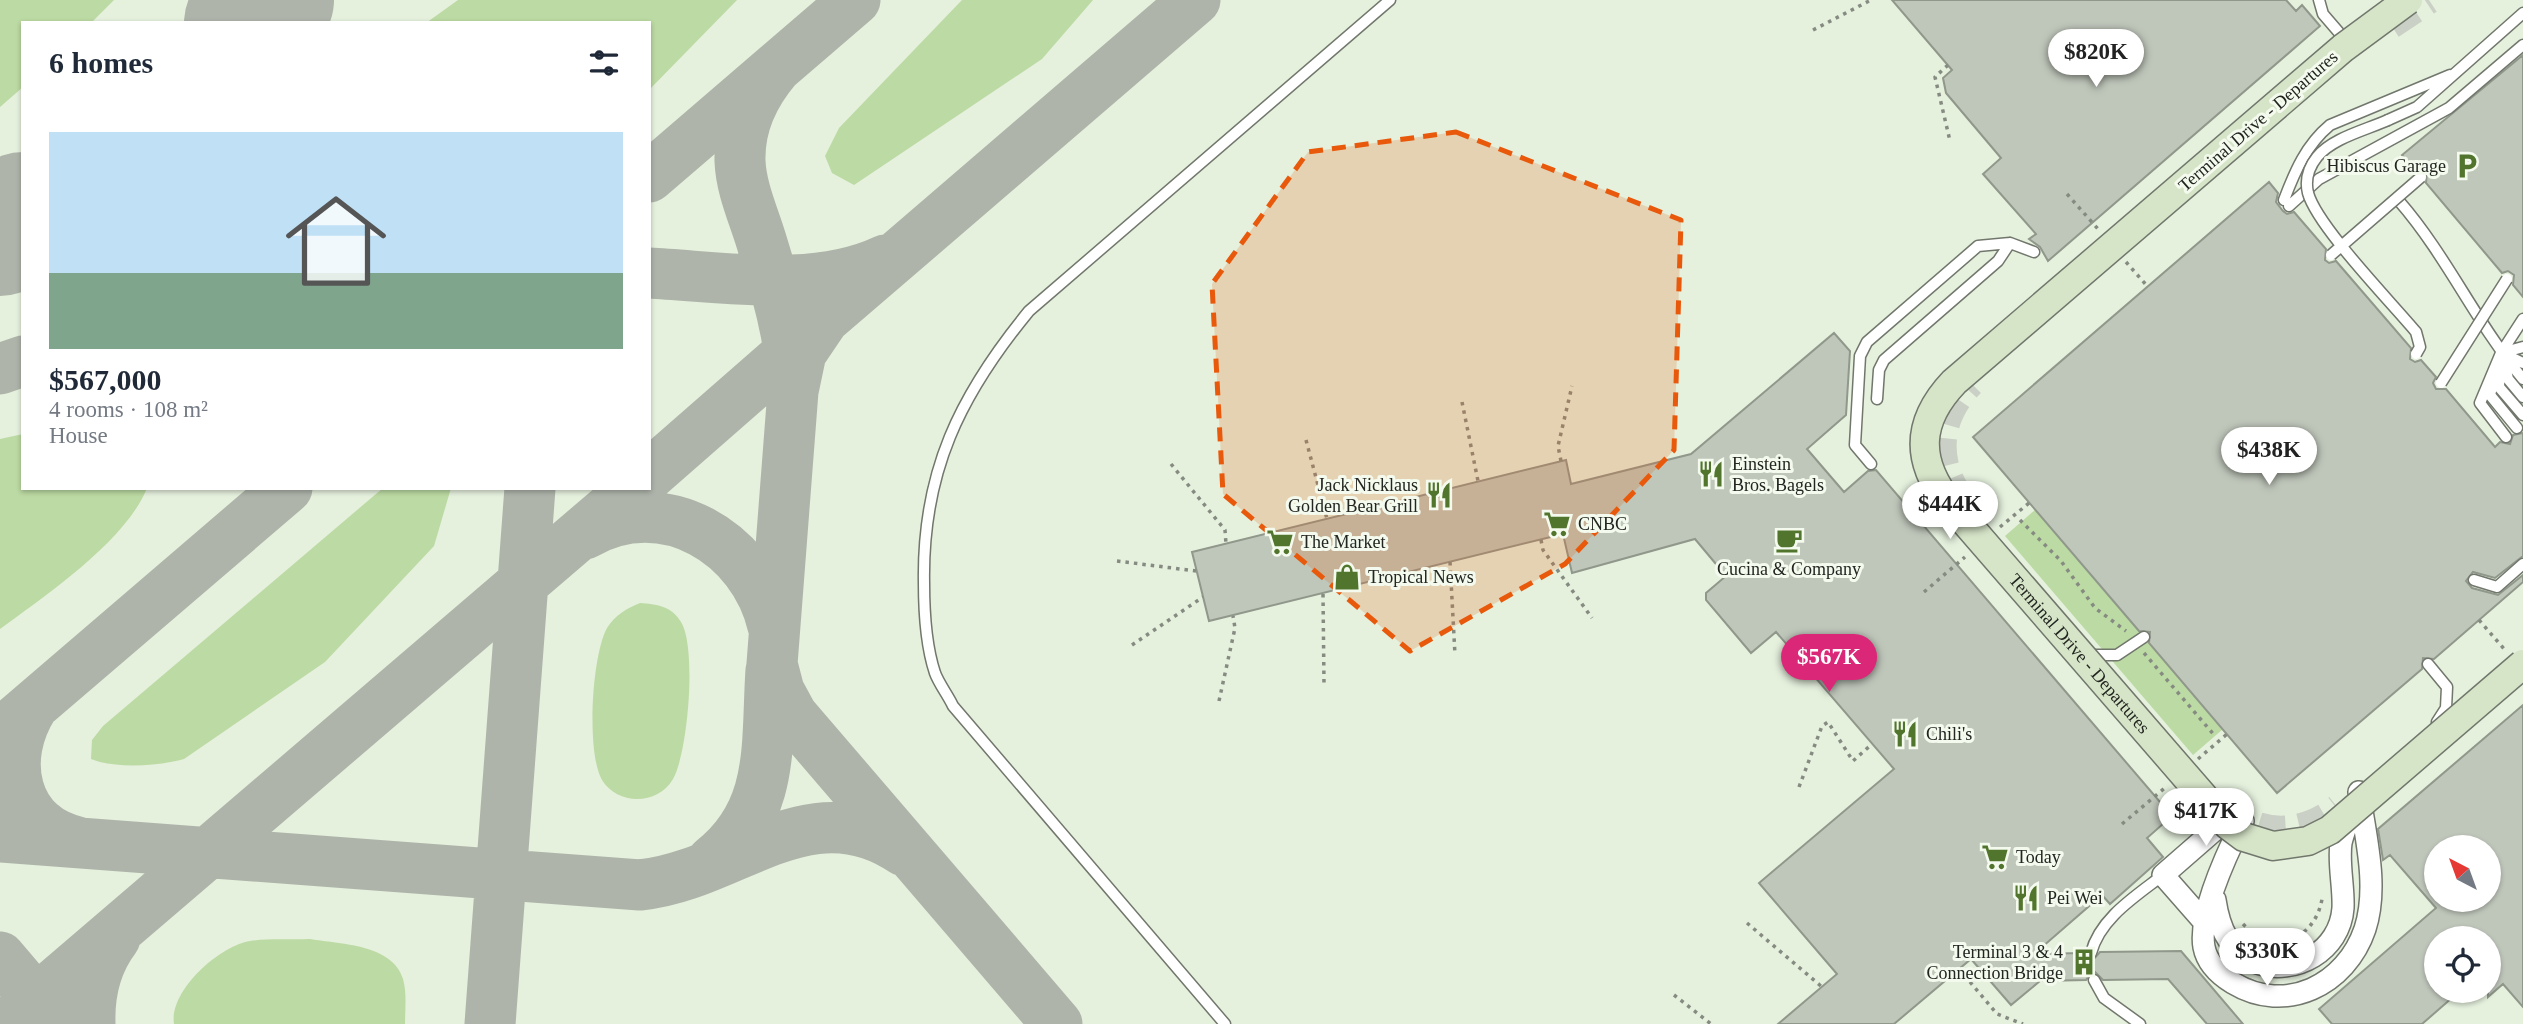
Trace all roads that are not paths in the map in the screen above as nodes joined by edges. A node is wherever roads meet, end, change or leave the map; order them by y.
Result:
1 (1390, 0) edge
2 (2319, 0) edge
3 (2408, 0) tunnel mouth
4 (2523, 13) edge
5 (2523, 44) edge
6 (2355, 52) dead end
7 (2450, 75) junction
8 (2399, 201) junction
9 (2010, 243) junction
10 (2034, 252) dead end
11 (2507, 279) dead end
12 (2523, 319) edge
13 (2523, 351) edge
14 (2501, 353) junction
15 (2416, 354) dead end
16 (2523, 363) edge
17 (2523, 379) edge
18 (2441, 383) dead end
19 (2523, 397) edge
20 (1877, 399) dead end
21 (2523, 415) edge
22 (2517, 428) dead end
23 (2507, 437) dead end
24 (1871, 464) dead end
25 (2523, 564) edge
26 (2474, 580) dead end
27 (2140, 640) road end
28 (2095, 655) dead end
29 (2514, 657) edge
30 (2428, 664) dead end
31 (2437, 722) dead end
32 (2163, 875) junction
33 (2214, 891) junction
34 (2206, 924) junction
35 (2091, 953) dead end
36 (2094, 980) dead end
37 (1225, 1024) edge
38 (2140, 1024) edge

1 - 37 lane
2 - 6 lane
3 - 29 street, Terminal Drive - Departures, bridge
4 - 7 lane
5 - 7 lane
7 - 15 lane, bridge
8 - 8 lane, bridge
8 - 14 lane
9 - 10 lane
9 - 20 lane
9 - 24 lane
11 - 18 lane, bridge
12 - 14 lane
13 - 14 lane
14 - 16 lane
14 - 17 lane
14 - 19 lane
14 - 21 lane
14 - 22 lane
14 - 23 lane
25 - 26 lane
27 - 28 lane
30 - 31 lane
32 - 33 street
32 - 34 street
32 - 35 lane
33 - 34 street
33 - 34 street
36 - 38 lane

